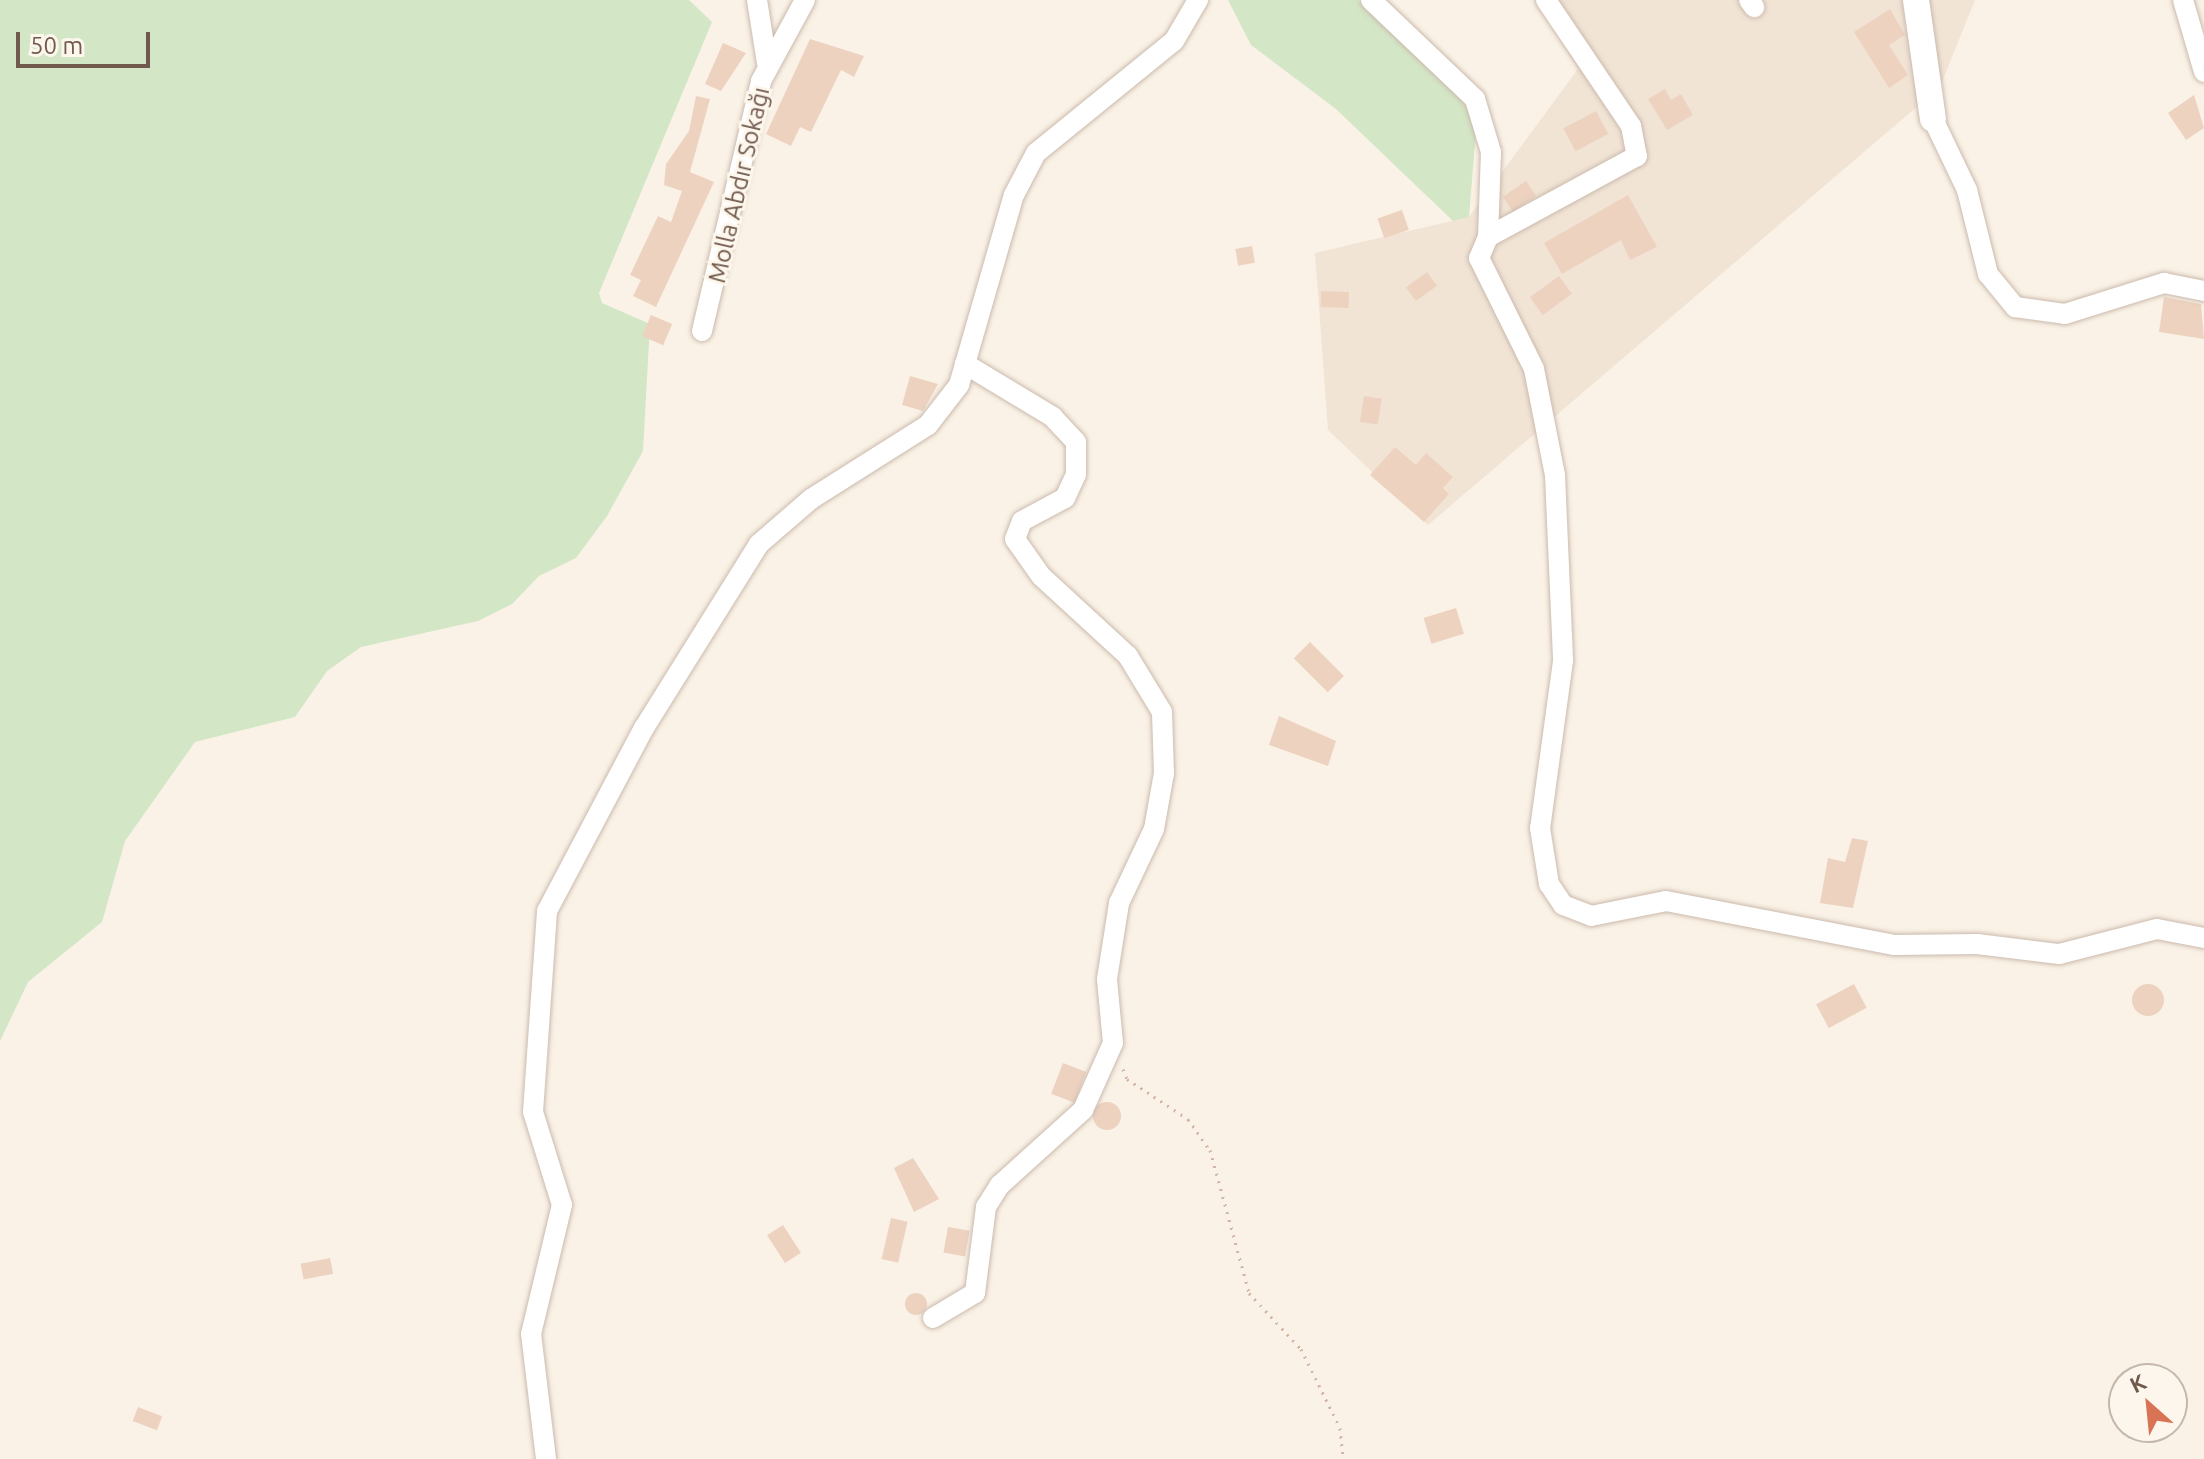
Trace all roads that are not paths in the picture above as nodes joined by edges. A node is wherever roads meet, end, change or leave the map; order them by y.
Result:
1 (757, 0) edge
2 (805, 0) edge
3 (1198, 0) edge
4 (1371, 0) edge
5 (1546, 0) edge
6 (1916, 0) edge
7 (2183, 0) edge
8 (767, 63) junction
9 (2204, 72) edge
10 (1933, 119) joint
11 (1488, 237) junction
12 (2204, 291) edge
13 (702, 331) dead end
14 (965, 364) junction
15 (2204, 938) edge
16 (933, 1318) dead end
17 (546, 1459) edge

1 - 8 street
2 - 8 street, Molla Abdır Sokağı
3 - 14 street
4 - 11 street
5 - 11 street
6 - 10 street
7 - 9 street
8 - 13 street, Molla Abdır Sokağı
10 - 12 street
11 - 15 street
14 - 16 street
14 - 17 street

